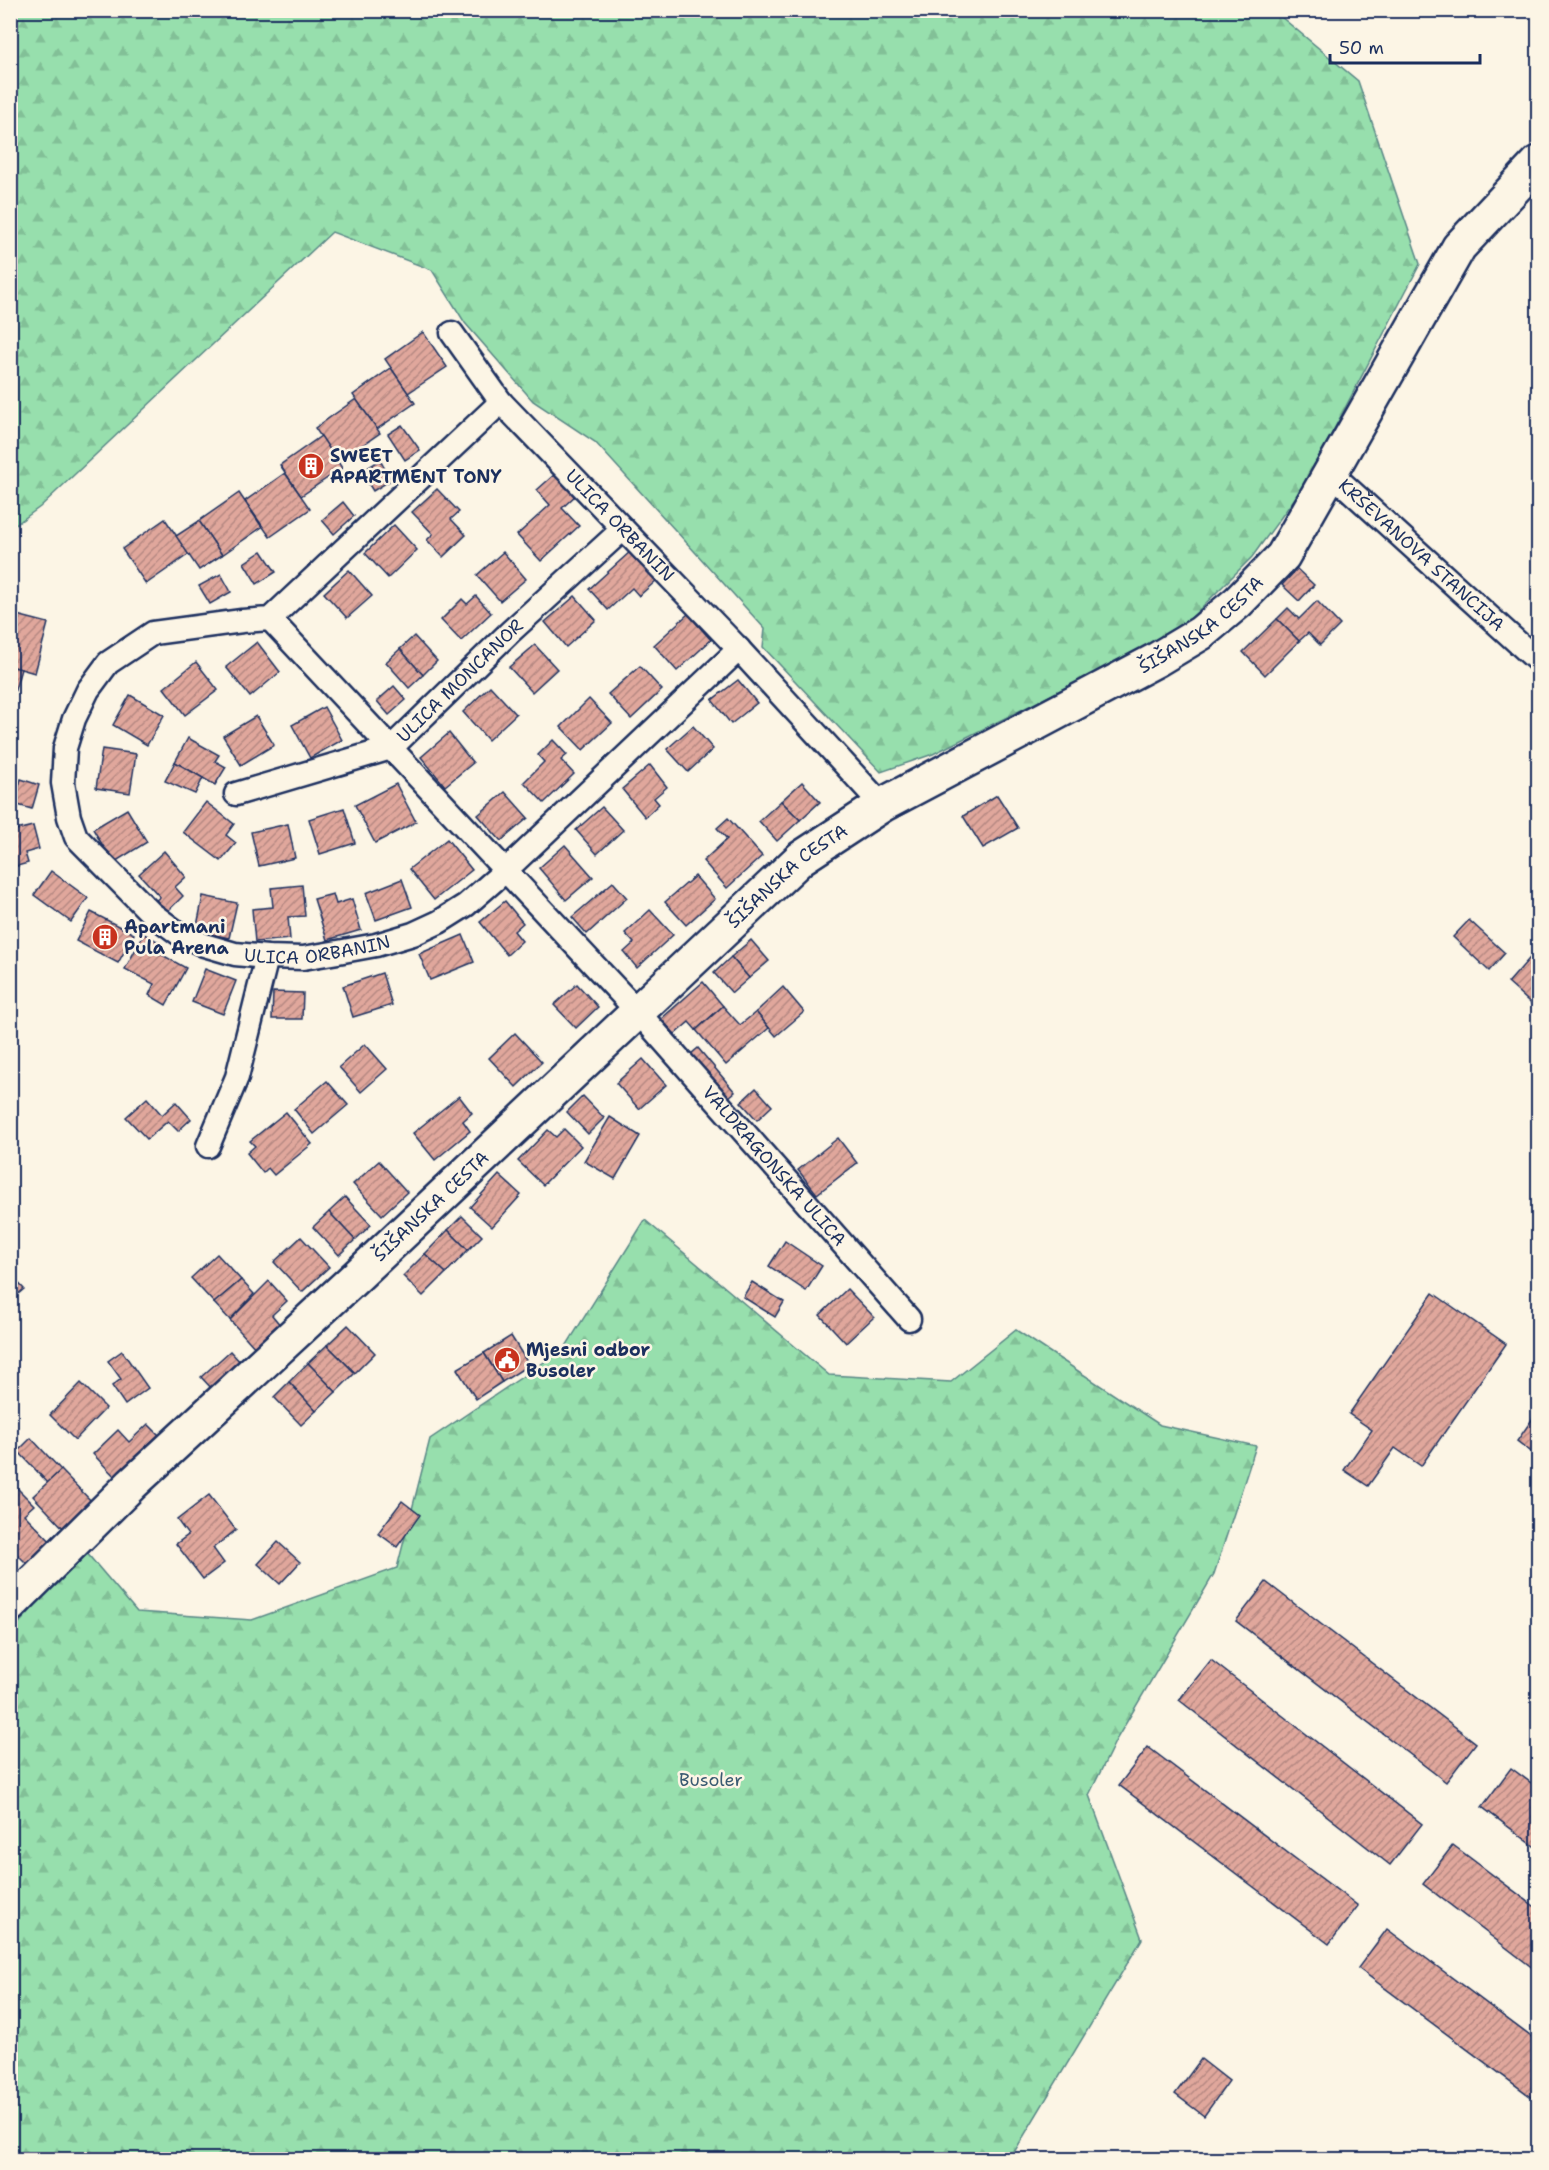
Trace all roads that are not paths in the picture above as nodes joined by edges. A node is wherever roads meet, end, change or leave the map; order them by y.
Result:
1 (1539, 163) edge
2 (452, 333) dead end
3 (501, 402) junction
4 (1331, 472) junction
5 (623, 529) junction
6 (270, 619) junction
7 (739, 649) junction
8 (1539, 661) edge
9 (391, 748) junction
10 (237, 794) dead end
11 (882, 805) junction
12 (505, 871) junction
13 (267, 957) junction
14 (638, 1012) junction
15 (208, 1146) dead end
16 (909, 1319) dead end
17 (10, 1605) edge

1 - 4 main road, ŠIŠANSKA CESTA
2 - 3 street, ULICA ORBANIN
3 - 5 street, ULICA ORBANIN
3 - 6 street
4 - 8 street, KRŠEVANOVA STANCIJA
4 - 11 main road, ŠIŠANSKA CESTA
5 - 7 street, ULICA ORBANIN
5 - 9 street, ULICA MONCANOR
6 - 9 street
6 - 13 street, ULICA ORBANIN
7 - 11 street, ULICA ORBANIN
7 - 12 street, ULICA ORBANIN
9 - 10 street, ULICA MONCANOR
9 - 12 street
11 - 14 main road, ŠIŠANSKA CESTA
12 - 13 street, ULICA ORBANIN
12 - 14 street
13 - 15 street
14 - 16 street, VALDRAGONSKA ULICA
14 - 17 main road, ŠIŠANSKA CESTA

